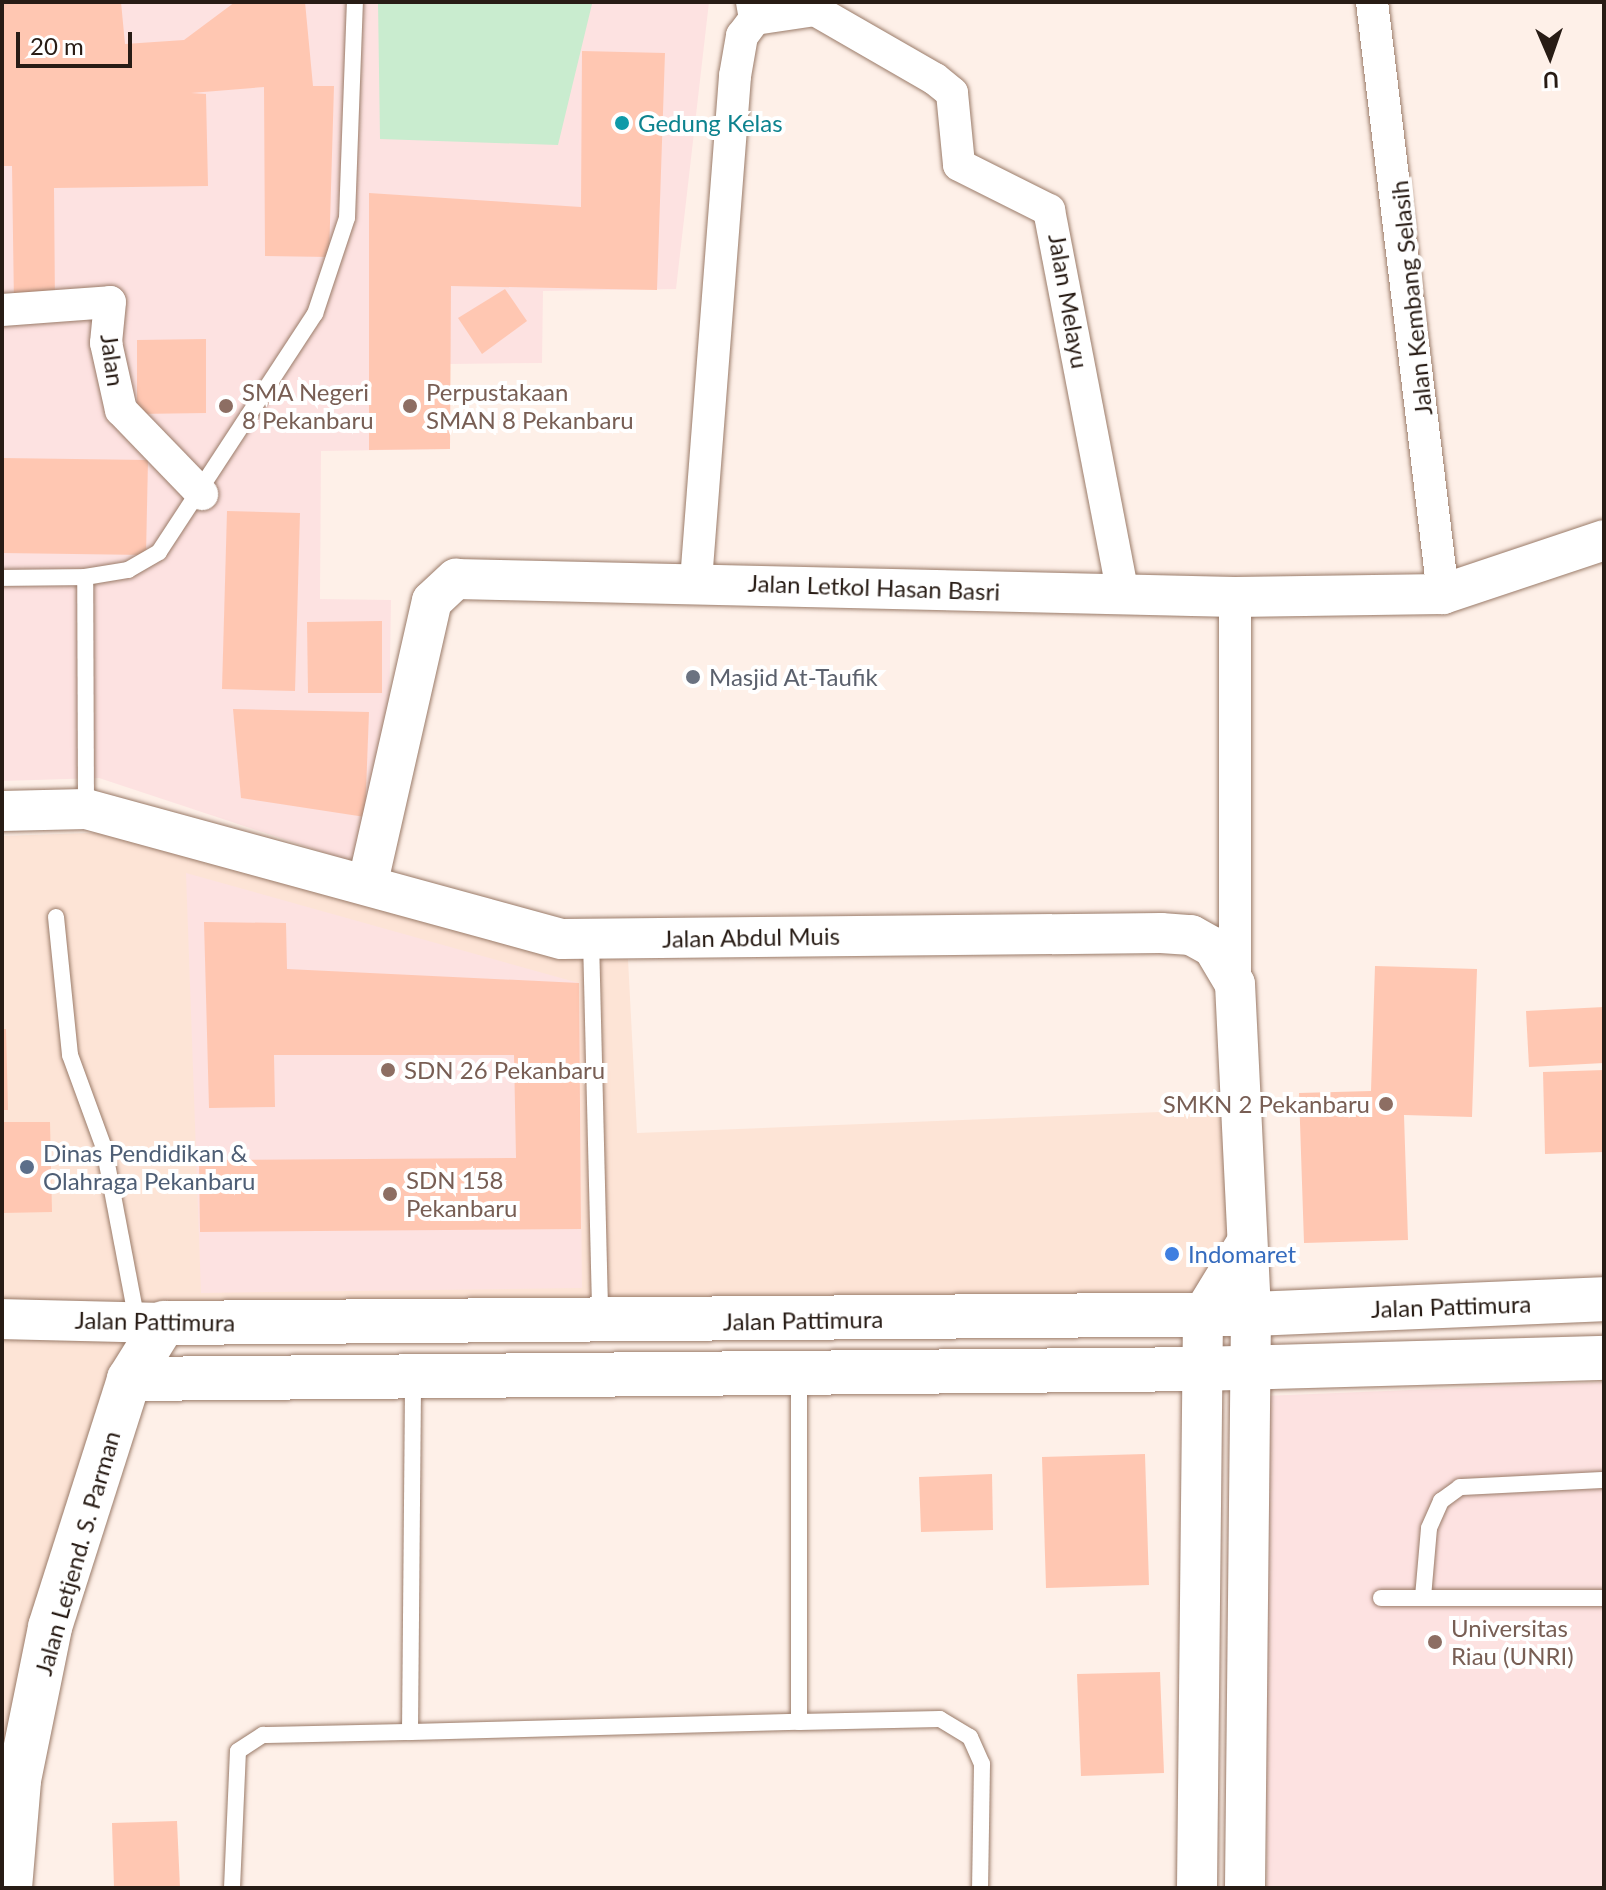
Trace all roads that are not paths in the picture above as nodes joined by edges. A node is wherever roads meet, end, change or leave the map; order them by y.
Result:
1 (355, 2) edge
2 (1372, 2) edge
3 (754, 11) edge
4 (2, 310) edge
5 (202, 494) junction
6 (1604, 540) edge
7 (85, 577) junction
8 (2, 578) edge
9 (696, 581) junction
10 (1443, 594) junction
11 (1123, 595) junction
12 (1235, 597) junction
13 (86, 809) junction
14 (2, 811) edge
15 (368, 882) junction
16 (56, 917) dead end
17 (591, 938) junction
18 (1235, 984) junction
19 (1247, 1242) junction
20 (1604, 1299) edge
21 (1203, 1314) junction
22 (1251, 1314) junction
23 (2, 1319) edge
24 (798, 1321) junction
25 (151, 1322) junction
26 (600, 1322) junction
27 (1604, 1358) edge
28 (1251, 1368) junction
29 (1203, 1369) junction
30 (799, 1372) junction
31 (129, 1379) junction
32 (413, 1379) junction
33 (1604, 1480) edge
34 (1423, 1597) junction
35 (1381, 1598) dead end
36 (1604, 1598) edge
37 (799, 1722) junction
38 (410, 1732) junction
39 (10, 1888) edge
40 (232, 1888) edge
41 (980, 1888) edge
42 (1197, 1888) edge
43 (1245, 1888) edge

1 - 5 lane
2 - 10 street, Jalan Kembang Selasih
3 - 9 street
3 - 11 street, Jalan Melayu
4 - 5 street, Jalan
5 - 7 lane
6 - 10 street, Jalan Letkol Hasan Basri
7 - 8 lane
7 - 13 lane
9 - 11 street, Jalan Letkol Hasan Basri
9 - 15 street, Jalan Letkol Hasan Basri
10 - 12 street, Jalan Letkol Hasan Basri
11 - 12 street, Jalan Letkol Hasan Basri
12 - 18 street
13 - 14 street, Jalan Abdul Muis
13 - 15 street, Jalan Abdul Muis
15 - 17 street, Jalan Abdul Muis
16 - 25 lane
17 - 18 street, Jalan Abdul Muis
17 - 26 lane
18 - 19 street, Jalan Abdul Muis
19 - 21 street
19 - 22 street, Jalan Abdul Muis
20 - 22 main road, Jalan Pattimura
21 - 22 main road, Jalan Pattimura
21 - 24 main road, Jalan Pattimura
21 - 29 street
22 - 28 street, Jalan Abdul Muis
23 - 25 street, Jalan Pattimura
24 - 26 main road, Jalan Pattimura
24 - 30 main road
25 - 26 main road, Jalan Pattimura
25 - 31 main road, Jalan Letjend. S. Parman
27 - 28 main road
28 - 29 main road
28 - 43 street, Jalan Abdul Muis
29 - 30 main road
29 - 42 street
30 - 32 main road
30 - 37 lane
31 - 32 main road
31 - 39 main road, Jalan Letjend. S. Parman
32 - 38 lane
33 - 34 lane
34 - 35 lane
34 - 36 lane
37 - 38 lane
37 - 41 lane
38 - 40 lane

